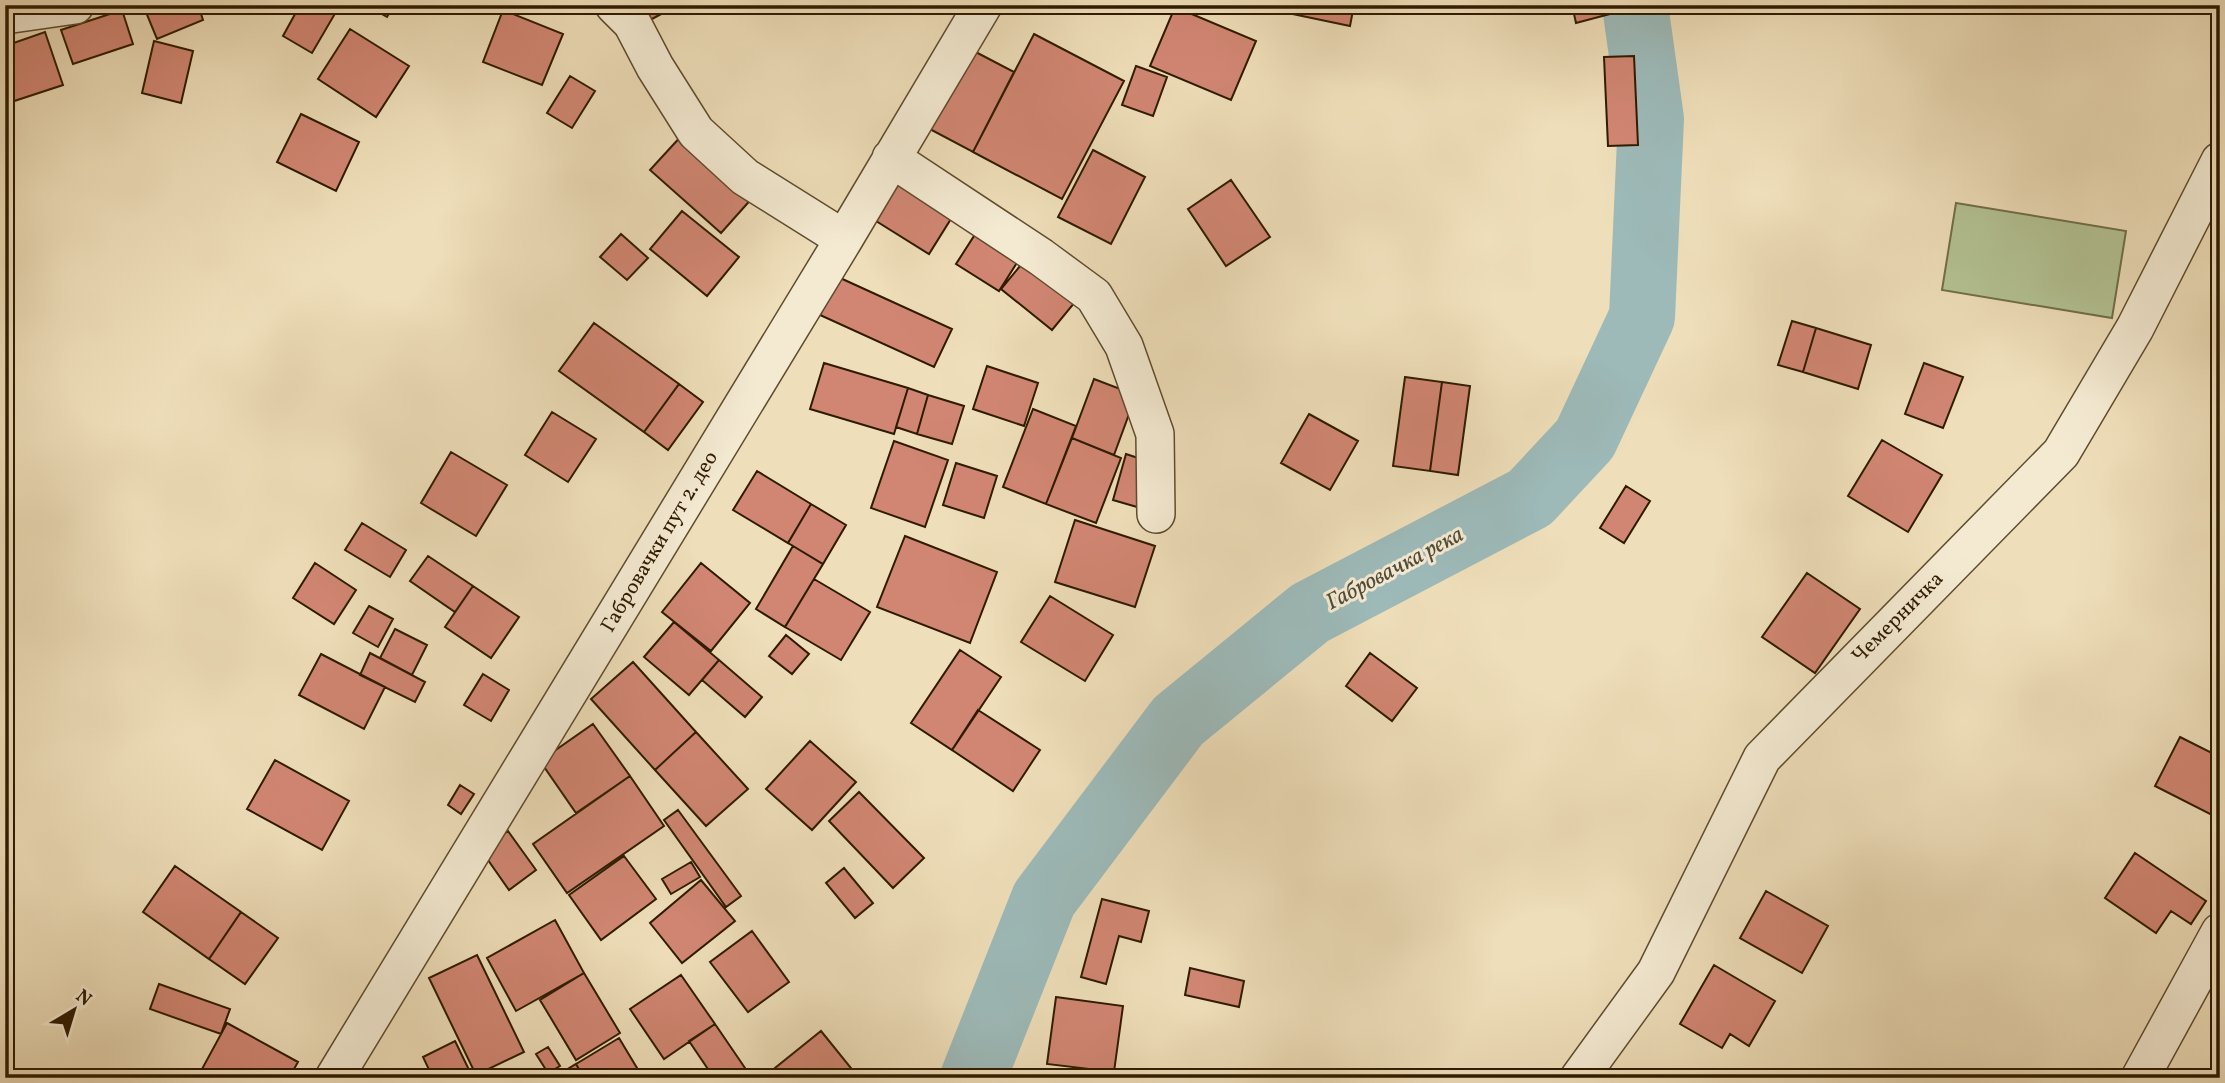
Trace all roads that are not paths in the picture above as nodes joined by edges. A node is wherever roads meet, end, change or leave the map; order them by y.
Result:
1 (75, 5) edge
2 (614, 5) edge
3 (983, 5) edge
4 (5, 15) edge
5 (891, 158) junction
6 (2220, 161) edge
7 (844, 239) junction
8 (1156, 514) dead end
9 (2220, 932) edge
10 (334, 1078) edge
11 (1579, 1078) edge
12 (2140, 1078) edge

1 - 4 street
2 - 7 street
3 - 5 street, Габровачки пут 2. део
5 - 7 street, Габровачки пут 2. део
5 - 8 street
6 - 11 street, Чемерничка
7 - 10 street, Габровачки пут 2. део
9 - 12 street

